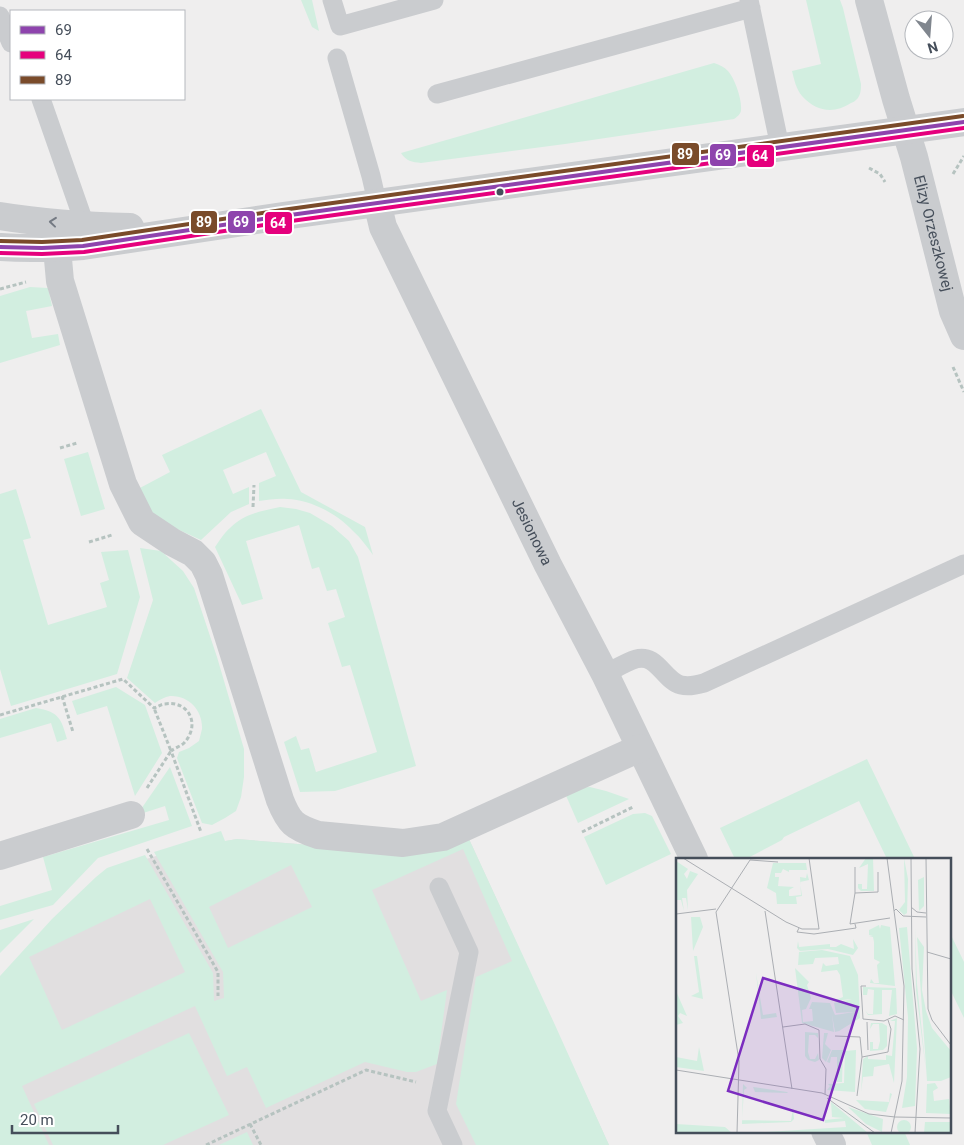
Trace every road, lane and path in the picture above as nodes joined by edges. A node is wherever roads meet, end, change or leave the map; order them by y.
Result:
1 (332, 0) edge
2 (434, 0) edge
3 (869, 0) edge
4 (750, 4) edge
5 (0, 16) edge
6 (10, 41) edge
7 (337, 58) dead end
8 (438, 94) dead end
9 (41, 100) edge
10 (964, 122) edge
11 (905, 130) junction
12 (780, 147) junction
13 (377, 202) junction
14 (0, 216) edge
15 (85, 225) junction
16 (206, 227) junction
17 (0, 247) edge
18 (57, 248) junction
19 (29, 281) dead end
20 (0, 289) edge
21 (964, 336) edge
22 (254, 485) dead end
23 (253, 507) dead end
24 (116, 534) dead end
25 (89, 542) dead end
26 (964, 564) edge
27 (605, 674) junction
28 (62, 696) junction
29 (154, 708) junction
30 (0, 714) edge
31 (73, 732) dead end
32 (640, 748) junction
33 (170, 750) junction
34 (157, 772) dead end
35 (663, 794) junction
36 (131, 815) dead end
37 (201, 832) dead end
38 (582, 832) dead end
39 (147, 849) dead end
40 (0, 856) edge
41 (694, 858) edge
42 (439, 887) dead end
43 (218, 996) dead end
44 (437, 1111) junction
45 (250, 1124) junction
46 (826, 1132) edge
47 (206, 1145) edge
48 (261, 1145) edge
49 (453, 1145) edge
50 (832, 1145) edge

1 - 2 lane
3 - 11 street, Elizy Orzeszkowej
4 - 8 lane
4 - 12 lane
5 - 6 lane
7 - 13 lane
9 - 15 lane
10 - 11 street
11 - 12 street
11 - 21 street, Elizy Orzeszkowej
12 - 13 street
13 - 16 street
13 - 27 street, Jesionowa
15 -> 14 street
15 - 16 street
16 - 18 street
17 - 18 street
18 - 32 street
19 - 20 path
22 - 23 path
24 - 25 path
26 - 27 lane
27 - 32 street, Jesionowa
28 - 29 path
28 - 30 path
28 - 31 path
29 - 33 path
29 - 33 path
32 - 35 street, Jesionowa
33 - 34 path
33 - 37 path
35 - 38 path
35 - 41 street, Jesionowa
36 - 40 street
39 - 43 path
42 - 44 lane
44 - 45 path
44 - 49 lane
45 - 47 path
45 - 48 path
46 - 50 street

